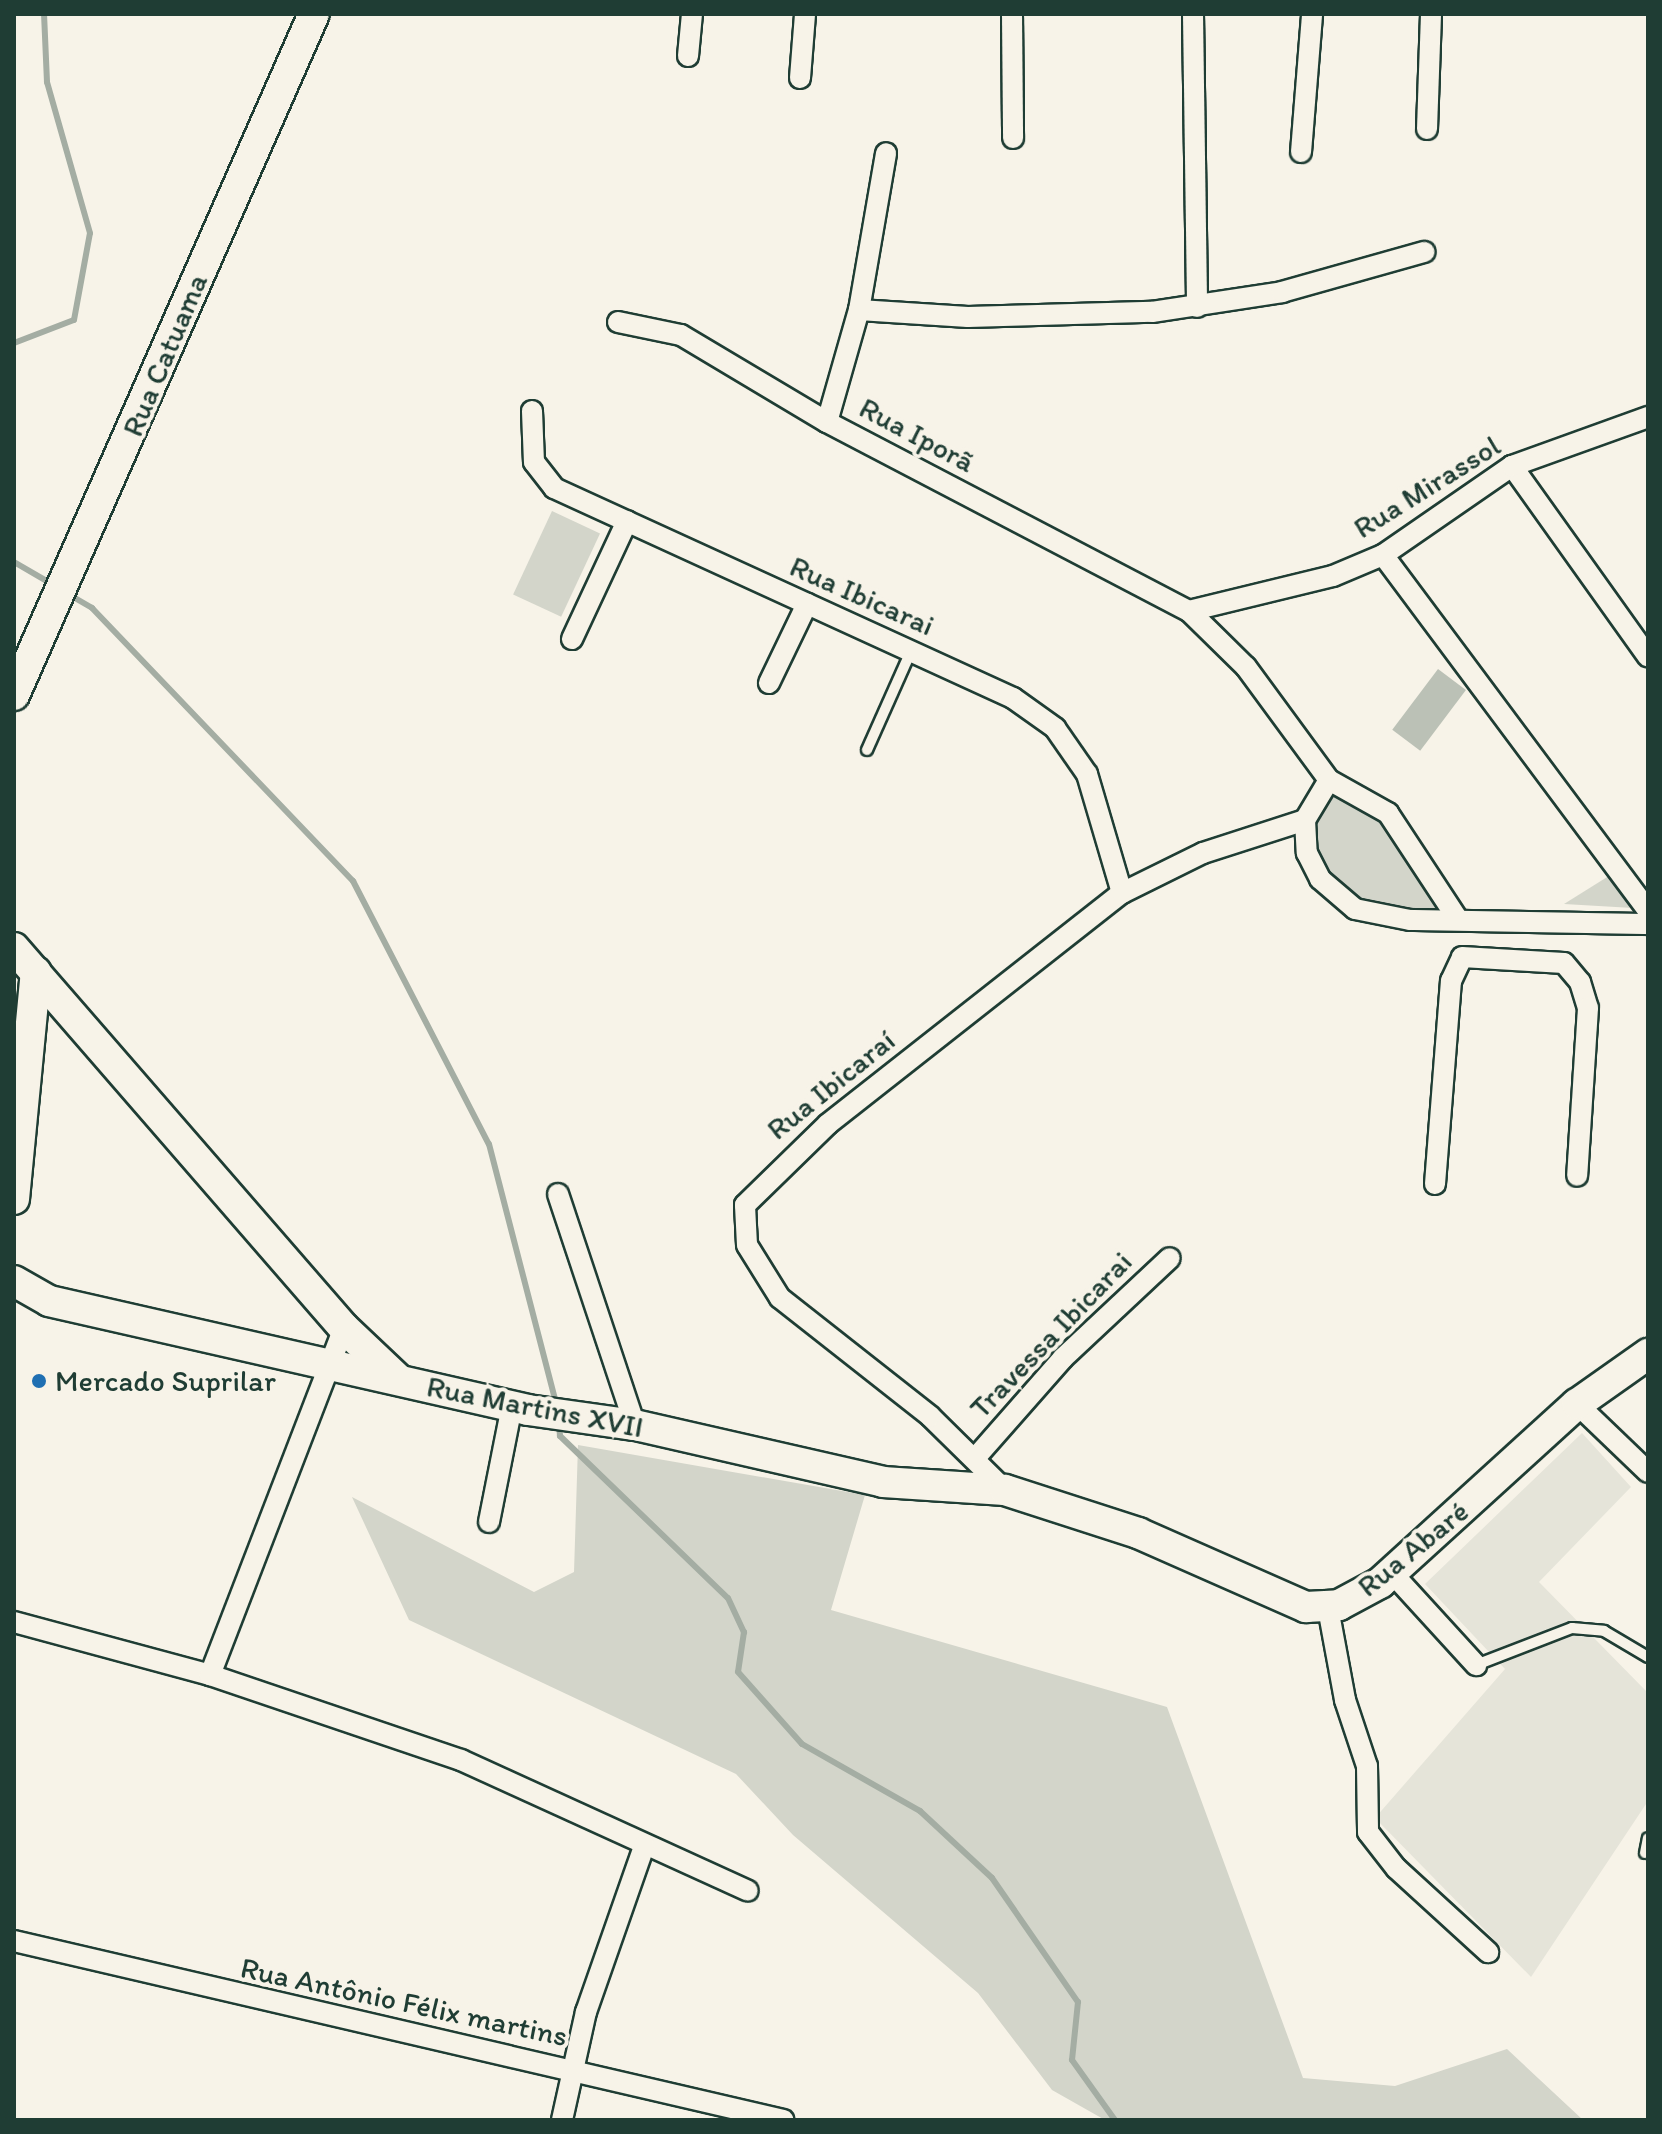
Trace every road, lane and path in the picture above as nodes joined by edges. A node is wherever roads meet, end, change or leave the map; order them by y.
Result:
1 (314, 14) edge
2 (692, 14) edge
3 (805, 14) edge
4 (1012, 14) edge
5 (1193, 14) edge
6 (1312, 14) edge
7 (1431, 14) edge
8 (688, 56) dead end
9 (800, 78) dead end
10 (1427, 129) dead end
11 (1013, 138) dead end
12 (1301, 152) dead end
13 (886, 153) dead end
14 (1424, 252) dead end
15 (1197, 307) junction
16 (859, 310) junction
17 (618, 322) dead end
18 (532, 411) dead end
19 (1648, 417) edge
20 (827, 422) junction
21 (1512, 466) junction
22 (627, 521) junction
23 (1383, 555) junction
24 (807, 604) junction
25 (1189, 611) junction
26 (572, 639) dead end
27 (911, 651) junction
28 (1648, 657) edge
29 (769, 683) dead end
30 (14, 695) edge
31 (867, 750) dead end
32 (1329, 780) junction
33 (1305, 820) junction
34 (1122, 893) junction
35 (1648, 911) edge
36 (1457, 918) junction
37 (1524, 923) junction
38 (1648, 924) edge
39 (14, 948) edge
40 (1523, 961) junction
41 (36, 972) junction
42 (23, 1047) edge
43 (1577, 1176) dead end
44 (1435, 1184) dead end
45 (558, 1194) dead end
46 (14, 1199) edge
47 (1170, 1258) dead end
48 (14, 1281) edge
49 (49, 1301) junction
50 (14, 1307) edge
51 (344, 1328) junction
52 (1648, 1354) edge
53 (330, 1363) junction
54 (398, 1380) junction
55 (1577, 1404) junction
56 (520, 1408) junction
57 (635, 1425) junction
58 (977, 1456) junction
59 (1648, 1472) edge
60 (1005, 1490) junction
61 (489, 1522) dead end
62 (1392, 1573) junction
63 (1328, 1608) junction
64 (14, 1622) edge
65 (1648, 1657) edge
66 (1476, 1665) joint
67 (210, 1675) junction
68 (1648, 1838) edge
69 (644, 1846) junction
70 (1645, 1853) dead end
71 (748, 1891) dead end
72 (14, 1941) edge
73 (1488, 1952) dead end
74 (569, 2068) junction
75 (562, 2120) edge
76 (783, 2120) edge

1 - 30 street, Rua Catuama
2 - 8 street
3 - 9 street
4 - 11 street
5 - 15 street
6 - 12 street
7 - 10 street
13 - 16 street
14 - 15 street
15 - 16 street
16 - 20 street
17 - 20 street, Rua Iporã
18 - 22 street, Rua Ibicarai
19 - 21 street, Rua Mirassol
20 - 25 street, Rua Iporã
21 - 23 street, Rua Mirassol
21 - 28 street
22 - 24 street, Rua Ibicarai
22 - 26 street
23 - 25 street, Rua Mirassol
23 - 35 street
24 - 27 street, Rua Ibicarai
24 - 29 street
25 - 32 street, Rua Iporã
27 - 31 lane
27 - 34 street, Rua Ibicarai
32 - 33 street
32 - 36 street
33 - 34 street, Rua Ibicaraí
33 - 36 street
34 - 58 street, Rua Ibicaraí
36 - 37 street
37 - 38 street
37 - 40 street
39 - 41 street, Rua Martins XVII
40 - 43 street
40 - 44 street
41 - 42 street
41 - 51 street, Rua Martins XVII
42 - 46 street
45 - 57 street
47 - 58 street, Travessa Ibicarai
48 - 49 street
49 - 50 street
49 - 53 street
51 - 53 street
51 - 54 street, Rua Martins XVII
52 - 55 street, Rua Abaré
53 - 54 street
53 - 67 street
54 - 56 street, Rua Martins XVII
55 - 59 street
55 - 62 street, Rua Abaré
56 - 57 street, Rua Martins XVII
56 - 61 street
57 - 60 street, Rua Martins XVII
58 - 60 street, Rua Ibicaraí
60 - 63 street, Rua Abaré
62 - 63 street, Rua Abaré
62 - 66 street
63 - 73 street
64 - 67 street
65 - 66 lane
67 - 69 street
68 - 70 lane
69 - 71 street
69 - 74 street
72 - 74 street, Rua Antônio Félix martins
74 - 75 street
74 - 76 street, Rua Antônio Félix martins

